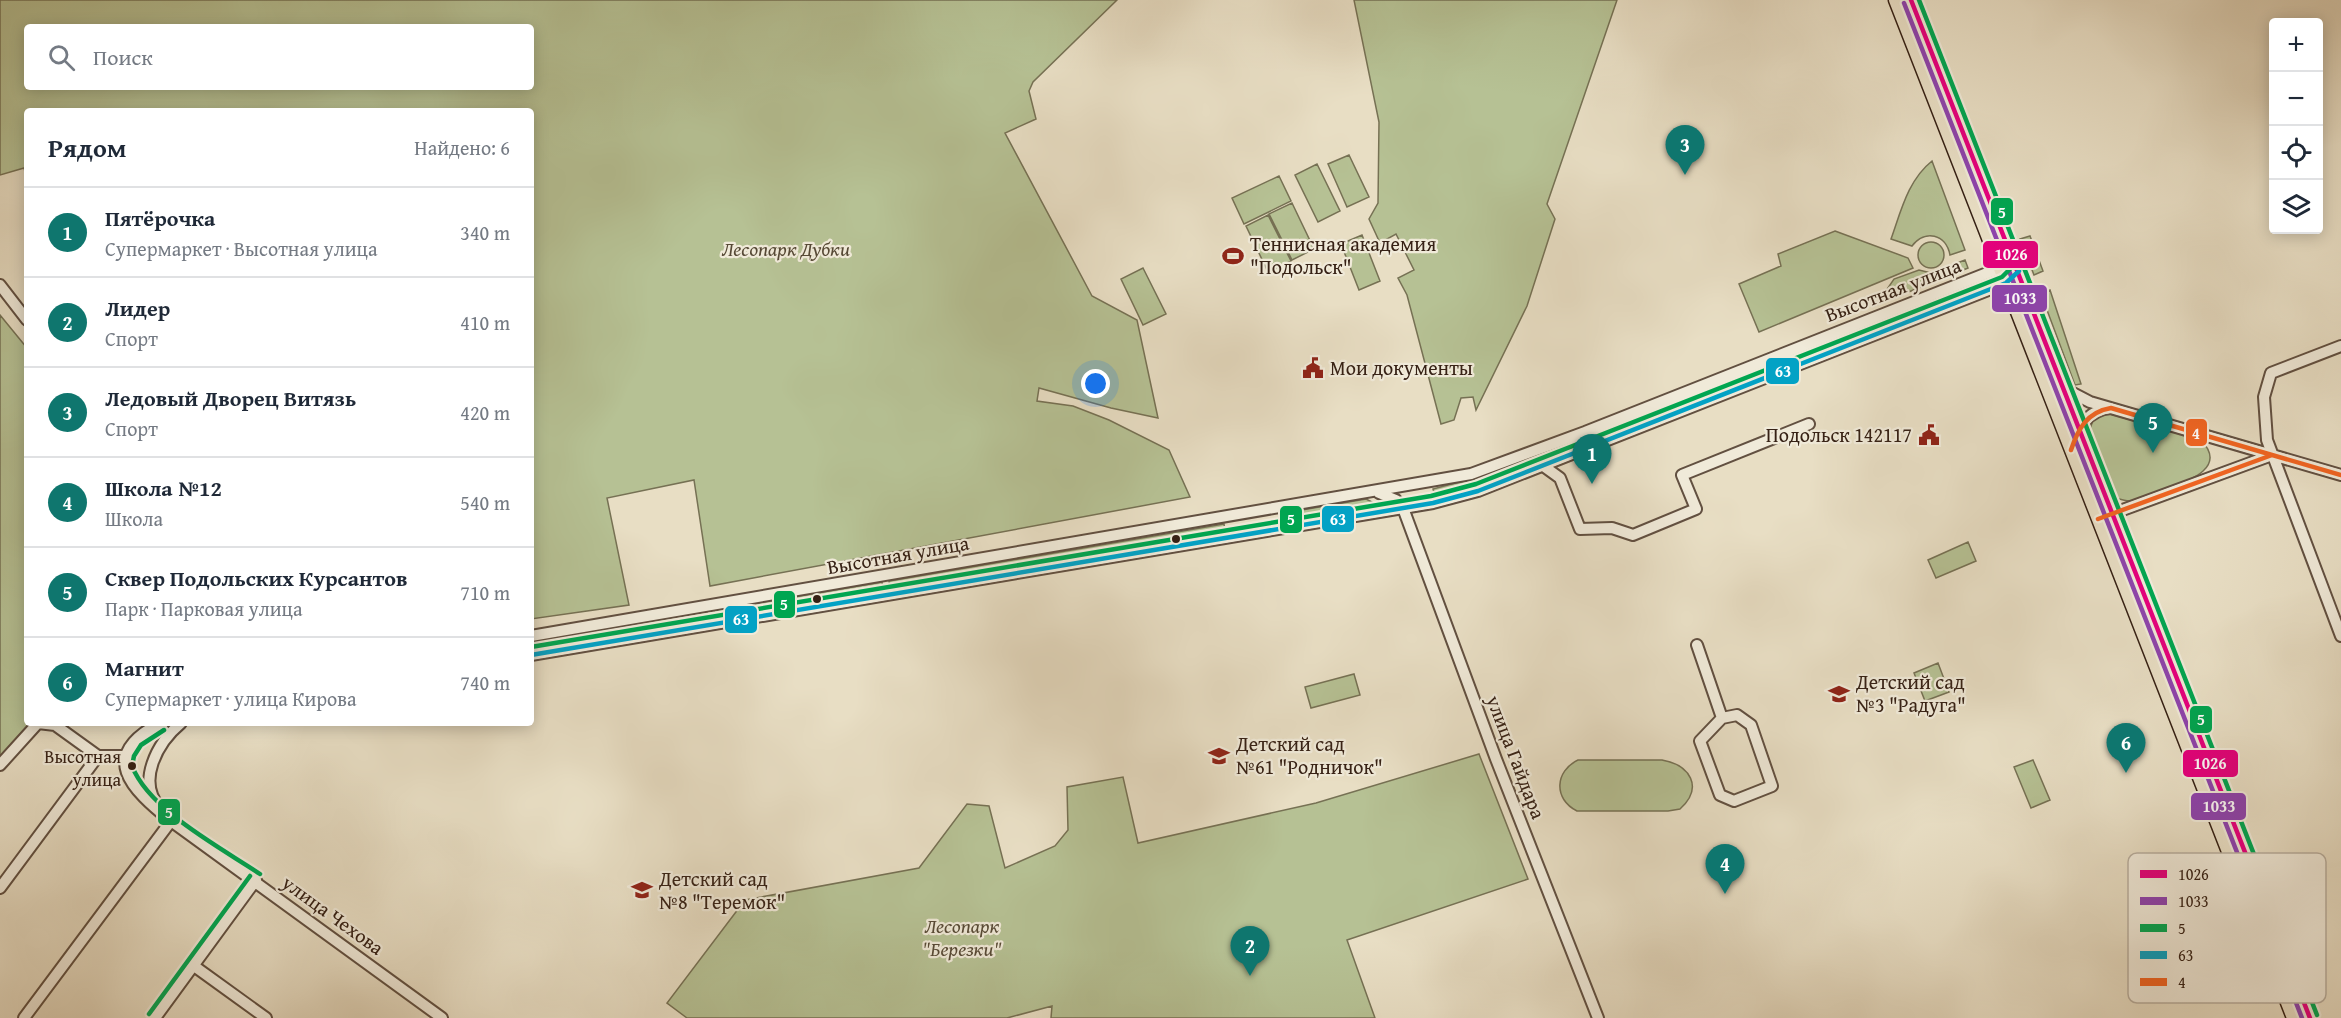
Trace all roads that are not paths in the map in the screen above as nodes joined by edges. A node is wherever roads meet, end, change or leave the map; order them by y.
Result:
1 (1895, 0) edge
2 (1911, 0) edge
3 (2000, 268) junction
4 (2019, 271) junction
5 (2006, 283) junction
6 (0, 285) edge
7 (24, 316) edge
8 (2341, 346) edge
9 (1767, 358) junction
10 (1773, 372) junction
11 (2065, 389) junction
12 (2111, 408) junction
13 (1809, 424) dead end
14 (2079, 425) junction
15 (1580, 433) junction
16 (1586, 447) junction
17 (2071, 450) junction
18 (2272, 455) junction
19 (1542, 465) junction
20 (2341, 475) edge
21 (1421, 484) junction
22 (1377, 492) junction
23 (1402, 508) junction
24 (1272, 510) junction
25 (2113, 513) junction
26 (2098, 519) junction
27 (1276, 528) junction
28 (534, 635) edge
29 (2341, 636) edge
30 (1696, 645) dead end
31 (534, 654) edge
32 (1722, 717) junction
33 (35, 726) edge
34 (56, 726) edge
35 (154, 726) edge
36 (177, 726) edge
37 (98, 756) junction
38 (125, 756) junction
39 (0, 765) edge
40 (171, 820) junction
41 (2229, 853) edge
42 (2246, 853) edge
43 (256, 880) junction
44 (0, 888) edge
45 (194, 966) junction
46 (2287, 1003) edge
47 (2304, 1003) edge
48 (24, 1018) edge
49 (155, 1018) edge
50 (266, 1018) edge
51 (442, 1018) edge
52 (1598, 1018) edge
53 (2293, 1018) edge
54 (2310, 1018) edge

1 - 3 main road
2 - 4 main road
3 - 4 street
3 - 5 main road
3 - 9 street, Высотная улица
4 - 5 street, Высотная улица
4 - 11 main road
5 - 10 street, Высотная улица
5 - 17 main road
6 - 7 street
8 - 18 street
9 - 10 street
9 - 15 street, Высотная улица
10 - 16 street, Высотная улица
11 - 12 street
11 - 14 main road
12 - 14 street
12 - 18 street
13 - 19 street
14 - 17 street
14 - 25 main road
15 - 16 street
15 - 21 street, Высотная улица
16 - 19 street, Высотная улица
17 - 26 main road
18 - 20 street
18 - 25 street
18 - 29 street
19 - 23 street, Высотная улица
21 - 22 street, Высотная улица
21 - 23 street
22 - 23 street
22 - 24 street, Высотная улица
23 - 27 street, Высотная улица
23 - 52 street, улица Гайдара
24 - 27 street
24 - 28 street, Высотная улица
25 - 26 street
25 - 42 main road
26 - 41 main road
27 - 31 street, Высотная улица
30 - 32 street
32 - 32 street
33 - 39 street
34 - 37 street
35 - 38 street
36 - 40 street, улица Чехова
37 - 38 street
37 - 44 street
38 - 40 street, улица Чехова
40 - 43 street, улица Чехова
40 - 48 street
43 - 45 street
43 - 51 street, улица Чехова
45 - 49 street
45 - 50 street
46 - 53 main road
47 - 54 main road

